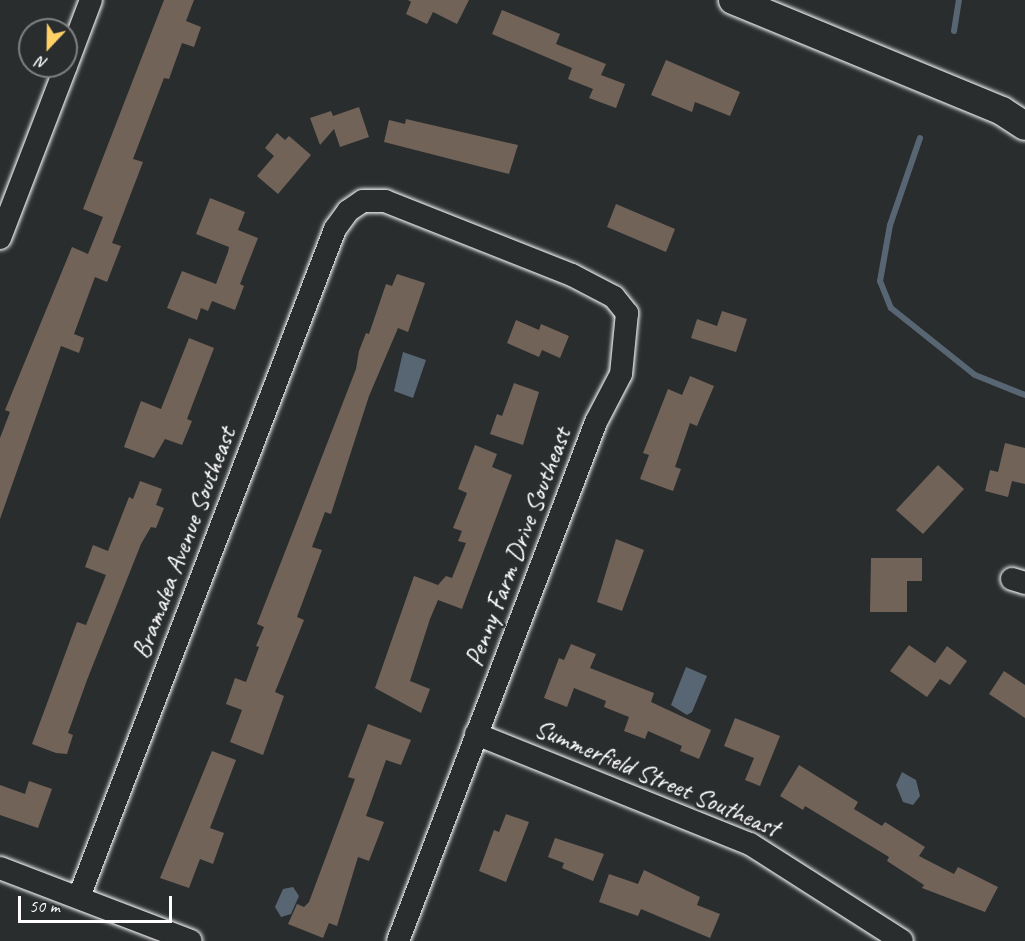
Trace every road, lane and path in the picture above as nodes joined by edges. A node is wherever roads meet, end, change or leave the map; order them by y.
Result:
1 (91, 0) edge
2 (733, 0) edge
3 (78, 34) edge
4 (61, 78) edge
5 (1013, 113) edge
6 (1025, 126) edge
7 (348, 211) joint
8 (0, 238) edge
9 (477, 734) junction
10 (0, 868) edge
11 (79, 897) junction
12 (191, 941) edge
13 (398, 941) edge
14 (902, 941) edge

1 - 3 street
2 - 5 main road
4 - 8 street
5 - 6 main road
7 - 9 street, Penny Farm Drive Southeast
7 - 11 street, Bramalea Avenue Southeast
9 - 13 street, Penny Farm Drive Southeast
9 - 14 street, Summerfield Street Southeast
10 - 11 street
11 - 12 street

